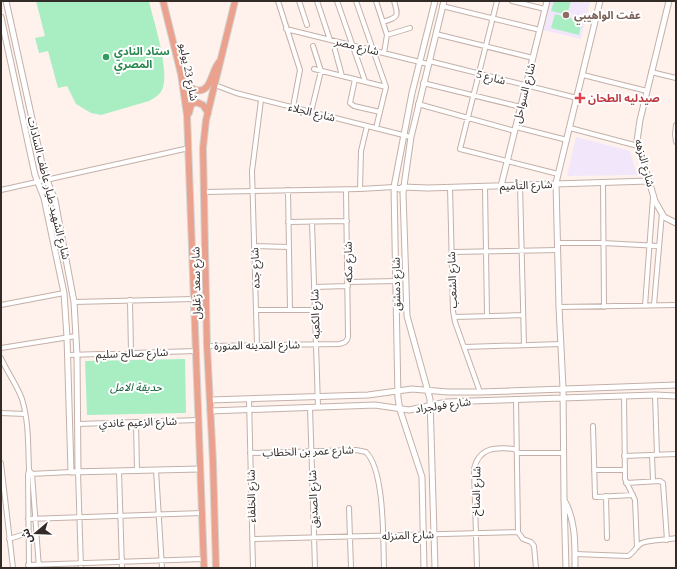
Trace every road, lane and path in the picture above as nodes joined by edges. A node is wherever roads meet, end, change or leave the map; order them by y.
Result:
1 (6, 1) edge
2 (163, 1) edge
3 (235, 1) edge
4 (278, 1) edge
5 (299, 1) edge
6 (317, 1) edge
7 (337, 1) edge
8 (356, 1) edge
9 (376, 1) edge
10 (394, 1) edge
11 (435, 1) edge
12 (497, 1) edge
13 (512, 1) edge
14 (547, 1) edge
15 (600, 1) edge
16 (669, 1) edge
17 (443, 4) edge
18 (545, 9) junction
19 (1, 17) edge
20 (492, 19) junction
21 (383, 22) junction
22 (307, 25) dead end
23 (410, 28) dead end
24 (286, 29) junction
25 (540, 30) junction
26 (436, 34) junction
27 (387, 35) junction
28 (330, 40) junction
29 (352, 45) junction
30 (313, 46) dead end
31 (486, 46) junction
32 (335, 50) dead end
33 (373, 50) junction
34 (384, 53) junction
35 (20, 58) junction
36 (533, 58) junction
37 (11, 60) junction
38 (221, 60) junction
39 (419, 61) junction
40 (178, 62) junction
41 (428, 62) junction
42 (314, 69) dead end
43 (321, 71) junction
44 (652, 72) junction
45 (479, 74) junction
46 (583, 74) junction
47 (342, 76) junction
48 (676, 78) edge
49 (355, 79) junction
50 (365, 82) junction
51 (423, 83) junction
52 (215, 84) junction
53 (526, 85) junction
54 (386, 87) junction
55 (647, 91) junction
56 (474, 96) junction
57 (577, 98) junction
58 (261, 100) junction
59 (418, 104) junction
60 (293, 107) junction
61 (521, 107) junction
62 (311, 112) junction
63 (380, 112) junction
64 (208, 113) junction
65 (468, 118) junction
66 (187, 125) junction
67 (676, 125) edge
68 (367, 126) junction
69 (376, 128) junction
70 (570, 128) junction
71 (516, 129) junction
72 (404, 135) junction
73 (411, 137) junction
74 (567, 140) junction
75 (676, 142) edge
76 (638, 146) junction
77 (189, 148) junction
78 (508, 161) junction
79 (558, 174) junction
80 (47, 180) junction
81 (649, 181) junction
82 (38, 182) junction
83 (603, 182) junction
84 (556, 183) junction
85 (520, 185) junction
86 (485, 186) junction
87 (501, 186) junction
88 (394, 187) junction
89 (403, 187) junction
90 (450, 187) junction
91 (360, 189) junction
92 (1, 190) edge
93 (288, 190) junction
94 (346, 190) junction
95 (252, 191) junction
96 (204, 192) junction
97 (653, 195) junction
98 (662, 214) junction
99 (347, 221) junction
100 (288, 222) junction
101 (312, 222) junction
102 (676, 223) edge
103 (396, 240) junction
104 (405, 240) junction
105 (557, 244) junction
106 (604, 244) junction
107 (254, 246) junction
108 (649, 246) junction
109 (659, 246) junction
110 (289, 247) junction
111 (558, 250) junction
112 (522, 251) junction
113 (452, 252) junction
114 (486, 252) junction
115 (396, 281) junction
116 (348, 284) junction
117 (314, 287) junction
118 (64, 293) junction
119 (194, 299) junction
120 (130, 300) junction
121 (74, 302) junction
122 (1, 305) edge
123 (654, 305) junction
124 (676, 305) edge
125 (645, 306) junction
126 (559, 307) junction
127 (604, 307) junction
128 (256, 310) junction
129 (290, 310) junction
130 (315, 310) junction
131 (523, 315) junction
132 (487, 316) junction
133 (454, 317) junction
134 (348, 334) joint
135 (76, 336) junction
136 (67, 338) junction
137 (316, 344) junction
138 (561, 344) junction
139 (257, 345) junction
140 (524, 345) junction
141 (207, 346) junction
142 (464, 346) junction
143 (1, 348) edge
144 (196, 351) junction
145 (131, 353) junction
146 (68, 355) junction
147 (77, 355) junction
148 (1, 358) edge
149 (676, 385) edge
150 (563, 388) junction
151 (428, 390) junction
152 (398, 391) junction
153 (480, 392) junction
154 (654, 395) junction
155 (318, 396) junction
156 (624, 396) junction
157 (676, 396) edge
158 (563, 398) junction
159 (249, 399) junction
160 (516, 399) junction
161 (210, 400) junction
162 (318, 406) junction
163 (430, 406) junction
164 (310, 407) junction
165 (249, 409) junction
166 (400, 410) junction
167 (210, 411) junction
168 (1, 412) edge
169 (25, 414) junction
170 (198, 420) junction
171 (136, 422) junction
172 (70, 424) junction
173 (78, 424) junction
174 (593, 426) dead end
175 (516, 450) junction
176 (311, 451) junction
177 (250, 453) junction
178 (564, 453) junction
179 (676, 454) edge
180 (655, 455) junction
181 (624, 456) junction
182 (1, 463) edge
183 (200, 469) junction
184 (137, 470) junction
185 (156, 470) junction
186 (594, 470) junction
187 (624, 470) junction
188 (118, 471) junction
189 (71, 472) junction
190 (78, 472) junction
191 (30, 473) junction
192 (653, 481) junction
193 (626, 482) junction
194 (633, 495) junction
195 (606, 496) junction
196 (564, 499) junction
197 (349, 508) dead end
198 (202, 513) junction
199 (159, 514) junction
200 (120, 515) junction
201 (80, 517) junction
202 (28, 519) junction
203 (34, 519) junction
204 (518, 532) junction
205 (28, 533) junction
206 (215, 533) junction
207 (476, 533) junction
208 (202, 534) junction
209 (423, 534) junction
210 (434, 534) junction
211 (350, 536) junction
212 (382, 536) junction
213 (314, 538) junction
214 (607, 538) dead end
215 (676, 538) edge
216 (9, 539) junction
217 (252, 539) junction
218 (667, 540) junction
219 (637, 547) junction
220 (575, 554) junction
221 (203, 559) junction
222 (161, 560) junction
223 (122, 561) junction
224 (81, 563) junction
225 (28, 566) edge
226 (39, 566) edge
227 (13, 568) edge
228 (81, 568) edge
229 (122, 568) edge
230 (162, 568) edge
231 (204, 568) edge
232 (216, 568) edge
233 (253, 568) edge
234 (315, 568) edge
235 (351, 568) edge
236 (384, 568) edge
237 (424, 568) edge
238 (435, 568) edge
239 (477, 568) edge
240 (536, 568) edge
241 (566, 568) edge
242 (575, 568) edge

1 - 35 street, شارع الشهيد طيار عاطف السادات
2 - 40 main road, شارع 23 يوليو
3 - 38 main road, شارع سعد زغلول
4 - 24 street
5 - 22 street
6 - 28 street
7 - 29 street
8 - 33 street
9 - 21 street
10 - 21 street
11 - 39 street, شارع دمشق
12 - 20 street
13 - 18 street
14 - 18 street, شارع السواحل
15 - 46 street
16 - 44 street, شارع النزهه
17 - 20 street
17 - 26 street, شارع دمشق
18 - 25 street, شارع السواحل
19 - 37 street, شارع الشهيد طيار عاطف السادات
20 - 25 street
20 - 31 street
21 - 27 street
23 - 27 street
24 - 28 street, شارع مصر
24 - 60 street
25 - 36 street, شارع السواحل
26 - 31 street
26 - 41 street, شارع دمشق
27 - 34 street
28 - 29 street, شارع مصر
29 - 33 street, شارع مصر
29 - 50 street
30 - 43 street
31 - 36 street
31 - 45 street
32 - 47 street
33 - 34 street, شارع مصر
33 - 54 street
34 - 39 street, شارع مصر
35 - 37 street
35 - 80 street, شارع الشهيد طيار عاطف السادات
36 - 53 street, شارع السواحل
37 - 82 street, شارع الشهيد طيار عاطف السادات
38 - 40 main road
38 - 52 main road, شارع سعد زغلول
39 - 41 street, شارع مصر
39 - 72 street, شارع دمشق
40 - 66 main road, شارع 23 يوليو
41 - 45 street, شارع 5
41 - 51 street, شارع دمشق
42 - 43 street
43 - 47 street
43 - 62 street
44 - 48 street
44 - 55 street, شارع النزهه
45 - 53 street, شارع 5
45 - 56 street
46 - 55 street
46 - 57 street
47 - 49 street
49 - 50 street
49 - 63 street
50 - 54 street
51 - 56 street
51 - 59 street, شارع دمشق
52 - 58 street, شارع الجلاء
52 - 64 main road, شارع سعد زغلول
53 - 57 street, شارع 5
53 - 61 street, شارع السواحل
54 - 63 street
55 - 76 street, شارع النزهه
56 - 61 street
56 - 65 street
57 - 70 street
58 - 60 street, شارع الجلاء
58 - 95 street, شارع جده
59 - 65 street
59 - 73 street, شارع دمشق
60 - 62 street, شارع الجلاء
61 - 71 street, شارع السواحل
62 - 68 street, شارع الجلاء
63 - 69 street
64 - 66 main road
64 - 96 main road, شارع سعد زغلول
65 - 71 street
65 - 78 street
66 - 77 main road, شارع 23 يوليو
67 - 75 street
68 - 69 street, شارع الجلاء
68 - 91 street
69 - 72 street, شارع الجلاء
70 - 74 street
70 - 76 street
71 - 74 street
71 - 78 street, شارع السواحل
72 - 73 street, شارع الجلاء
72 - 88 street, شارع دمشق
73 - 89 street, شارع دمشق
74 - 79 street
76 - 81 street, شارع النزهه
77 - 80 street
77 - 119 main road, شارع سعد زغلول
78 - 79 street
78 - 87 street, شارع السواحل
79 - 84 street
80 - 82 street
80 - 121 street, شارع الشهيد طيار عاطف السادات
81 - 83 street, شارع التأميم
81 - 97 street, شارع النزهه
82 - 92 street
82 - 118 street, شارع الشهيد طيار عاطف السادات
83 - 84 street, شارع التأميم
83 - 106 street
84 - 85 street, شارع التأميم
84 - 105 street
85 - 87 street, شارع التأميم
85 - 112 street
86 - 87 street, شارع التأميم
86 - 90 street, شارع التأميم
86 - 114 street
88 - 89 street, شارع التأميم
88 - 91 street, شارع التأميم
88 - 103 street, شارع دمشق
89 - 90 street, شارع التأميم
89 - 104 street, شارع دمشق
90 - 113 street, شارع الشعب
91 - 94 street, شارع التأميم
93 - 94 street, شارع التأميم
93 - 95 street, شارع التأميم
93 - 100 street
94 - 99 street, شارع مكه
95 - 96 street, شارع التأميم
95 - 107 street, شارع جده
96 - 141 main road, شارع سعد زغلول
97 - 98 street, شارع النزهه
97 - 108 street
98 - 102 street
98 - 109 street
99 - 101 street
99 - 116 street, شارع مكه
100 - 101 street
100 - 110 street
101 - 117 street, شارع الكعبه
103 - 104 street
103 - 115 street, شارع دمشق
104 - 151 street, شارع دمشق
105 - 106 street
105 - 111 street
106 - 108 street
106 - 127 street
107 - 110 street
107 - 128 street, شارع جده
108 - 109 street
108 - 125 street
109 - 123 street
110 - 129 street
111 - 112 street
111 - 126 street
112 - 114 street
112 - 131 street
113 - 114 street
113 - 133 street, شارع الشعب
114 - 132 street
115 - 116 street
115 - 152 street, شارع دمشق
116 - 117 street
116 - 134 street, شارع مكه
117 - 130 street, شارع الكعبه
118 - 122 street
118 - 136 street, شارع الشهيد طيار عاطف السادات
119 - 120 street
119 - 144 main road, شارع سعد زغلول
120 - 121 street
120 - 145 street
121 - 135 street, شارع الشهيد طيار عاطف السادات
123 - 124 street
123 - 125 street
125 - 127 street
126 - 127 street
126 - 138 street
128 - 129 street
128 - 139 street, شارع جده
129 - 130 street
130 - 137 street, شارع الكعبه
131 - 132 street
131 - 140 street
132 - 133 street
133 - 142 street, شارع الشعب
134 - 137 street, شارع المدينه المنورة
135 - 136 street
135 - 147 street, شارع الشهيد طيار عاطف السادات
136 - 143 street
136 - 146 street, شارع الشهيد طيار عاطف السادات
137 - 139 street, شارع المدينه المنورة
137 - 155 street, شارع الكعبه
138 - 140 street
138 - 150 street
139 - 141 street, شارع المدينه المنورة
140 - 142 street
141 - 161 main road, شارع سعد زغلول
142 - 153 street, شارع الشعب
144 - 145 street, شارع صالح سليم
144 - 170 main road, شارع سعد زغلول
145 - 147 street, شارع صالح سليم
146 - 147 street, شارع صالح سليم
146 - 172 street, شارع الشهيد طيار عاطف السادات
147 - 173 street, شارع الشهيد طيار عاطف السادات
148 - 169 street
149 - 150 street, شارع فولجراد
150 - 153 street, شارع فولجراد
150 - 158 street
151 - 152 street, شارع فولجراد
151 - 153 street, شارع فولجراد
151 - 163 street, شارع دمشق
152 - 155 street, شارع فولجراد
152 - 166 street, شارع دمشق
154 - 156 street, شارع فولجراد
154 - 157 street, شارع فولجراد
154 - 180 street
155 - 159 street, شارع فولجراد
155 - 162 street, شارع الكعبه
156 - 158 street, شارع فولجراد
156 - 181 street
158 - 160 street, شارع فولجراد
158 - 178 street
159 - 161 street, شارع فولجراد
159 - 165 street, شارع الخلفاء
160 - 163 street, شارع فولجراد
160 - 175 street
161 - 167 main road, شارع سعد زغلول
162 - 164 street, شارع فولجراد
162 - 166 street, شارع فولجراد
163 - 166 street, شارع فولجراد
163 - 210 street, شارع دمشق
164 - 165 street, شارع فولجراد
164 - 176 street, شارع الصديق
165 - 167 street, شارع فولجراد
165 - 177 street, شارع الخلفاء
166 - 209 street, شارع دمشق
167 - 206 main road, شارع سعد زغلول
168 - 169 street
169 - 191 street
170 - 171 street, شارع الزعيم غاندي
170 - 183 main road, شارع سعد زغلول
171 - 173 street, شارع الزعيم غاندي
171 - 184 street
172 - 173 street
172 - 189 street, شارع الشهيد طيار عاطف السادات
173 - 190 street, شارع الشهيد طيار عاطف السادات
174 - 186 street
175 - 178 street, شارع المناخ
175 - 204 street
175 - 207 street, شارع المناخ
176 - 177 street, شارع عمر بن الخطاب
176 - 212 street, شارع عمر بن الخطاب
176 - 213 street, شارع الصديق
177 - 217 street, شارع الخلفاء
178 - 196 street
179 - 180 street
180 - 181 street
180 - 192 street
181 - 187 street
182 - 216 street
183 - 185 street
183 - 198 main road, شارع سعد زغلول
184 - 185 street
184 - 188 street
185 - 199 street
186 - 187 street
186 - 195 street
187 - 193 street
188 - 190 street
188 - 200 street
189 - 190 street
189 - 191 street
190 - 201 street
191 - 202 street
191 - 203 street
192 - 193 street
192 - 218 street
193 - 194 street
194 - 195 street
194 - 219 street
195 - 214 street
196 - 220 street
196 - 241 street
197 - 211 street
198 - 199 street
198 - 208 main road, شارع سعد زغلول
199 - 200 street
199 - 222 street
200 - 201 street
200 - 223 street
201 - 203 street
201 - 224 street
202 - 203 street
202 - 205 street
203 - 226 street
204 - 207 street, شارع المنزله
204 - 240 street
205 - 216 street
205 - 225 street
206 - 208 main road
206 - 232 main road, شارع سعد زغلول
207 - 210 street, شارع المنزله
207 - 239 street, شارع المناخ
208 - 221 main road, شارع سعد زغلول
209 - 210 street, شارع المنزله
209 - 212 street, شارع المنزله
209 - 237 street, شارع دمشق
210 - 238 street, شارع دمشق
211 - 212 street, شارع المنزله
211 - 213 street, شارع المنزله
211 - 235 street
212 - 236 street, شارع عمر بن الخطاب
213 - 217 street, شارع المنزله
213 - 234 street, شارع الصديق
215 - 218 street
216 - 227 street
217 - 233 street, شارع الخلفاء
218 - 219 street
219 - 220 street
220 - 242 street
221 - 222 street
221 - 231 main road, شارع سعد زغلول
222 - 223 street
222 - 230 street
223 - 224 street
223 - 229 street
224 - 226 street
224 - 228 street
225 - 226 street

